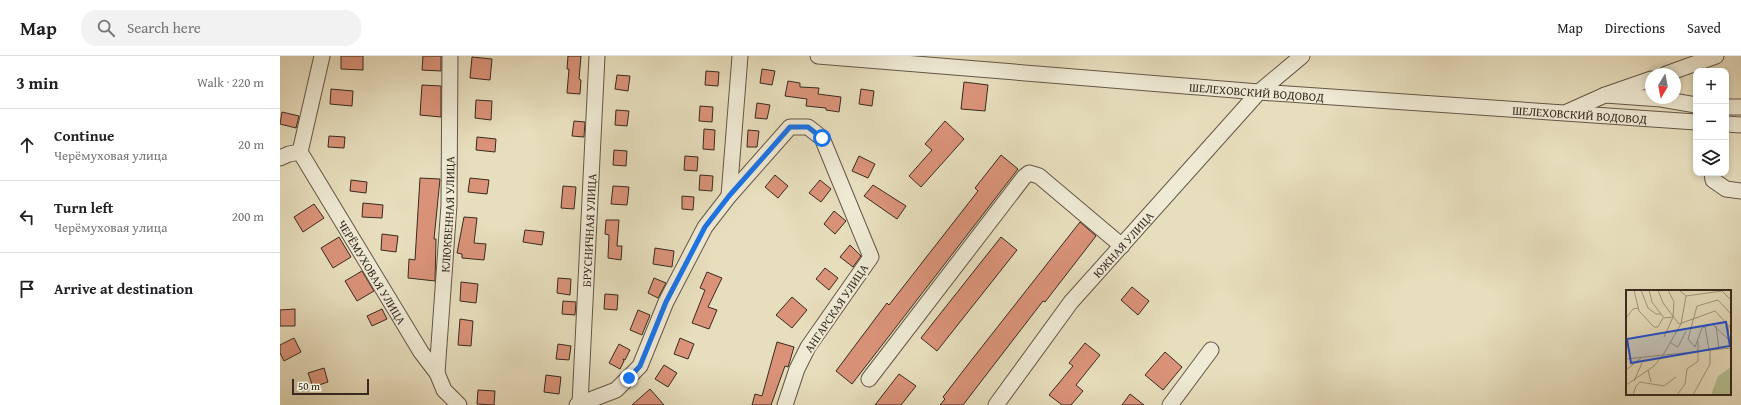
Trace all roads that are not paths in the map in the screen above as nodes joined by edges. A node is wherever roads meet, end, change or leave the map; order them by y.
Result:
1 (322, 56) edge
2 (450, 56) edge
3 (597, 56) edge
4 (740, 56) edge
5 (818, 56) edge
6 (1302, 56) edge
7 (1716, 56) edge
8 (1681, 69) edge
9 (1645, 81) edge
10 (1259, 92) junction
11 (1604, 95) junction
12 (1693, 104) edge
13 (1729, 107) edge
14 (1741, 107) edge
15 (1566, 113) junction
16 (1693, 122) edge
17 (1729, 124) edge
18 (1741, 126) edge
19 (300, 152) junction
20 (280, 158) edge
21 (1712, 176) edge
22 (1741, 191) edge
23 (729, 196) junction
24 (1122, 246) junction
25 (1211, 350) dead end
26 (437, 373) junction
27 (869, 380) dead end
28 (459, 405) edge
29 (578, 405) edge
30 (785, 405) edge
31 (996, 405) edge
32 (1170, 405) edge

1 - 19 street
2 - 26 street, КЛЮКВЕННАЯ УЛИЦА
3 - 29 street, БРУСНИЧНАЯ УЛИЦА
4 - 23 street
5 - 10 street, ШЕЛЕХОВСКИЙ ВОДОВОД
6 - 10 street, ЮЖНАЯ УЛИЦА
7 - 8 street
9 - 11 street
10 - 15 street, ШЕЛЕХОВСКИЙ ВОДОВОД
10 - 24 street, ЮЖНАЯ УЛИЦА
11 - 12 street
11 - 15 street
13 - 14 street
15 - 16 street, ШЕЛЕХОВСКИЙ ВОДОВОД
17 - 18 street
19 - 20 street
19 - 26 street, ЧЕРЁМУХОВАЯ УЛИЦА
21 - 22 street
23 - 29 street
23 - 30 street, АНГАРСКАЯ УЛИЦА
24 - 27 street
24 - 31 street, ЮЖНАЯ УЛИЦА
25 - 32 street
26 - 28 street, ЧЕРЁМУХОВАЯ УЛИЦА

